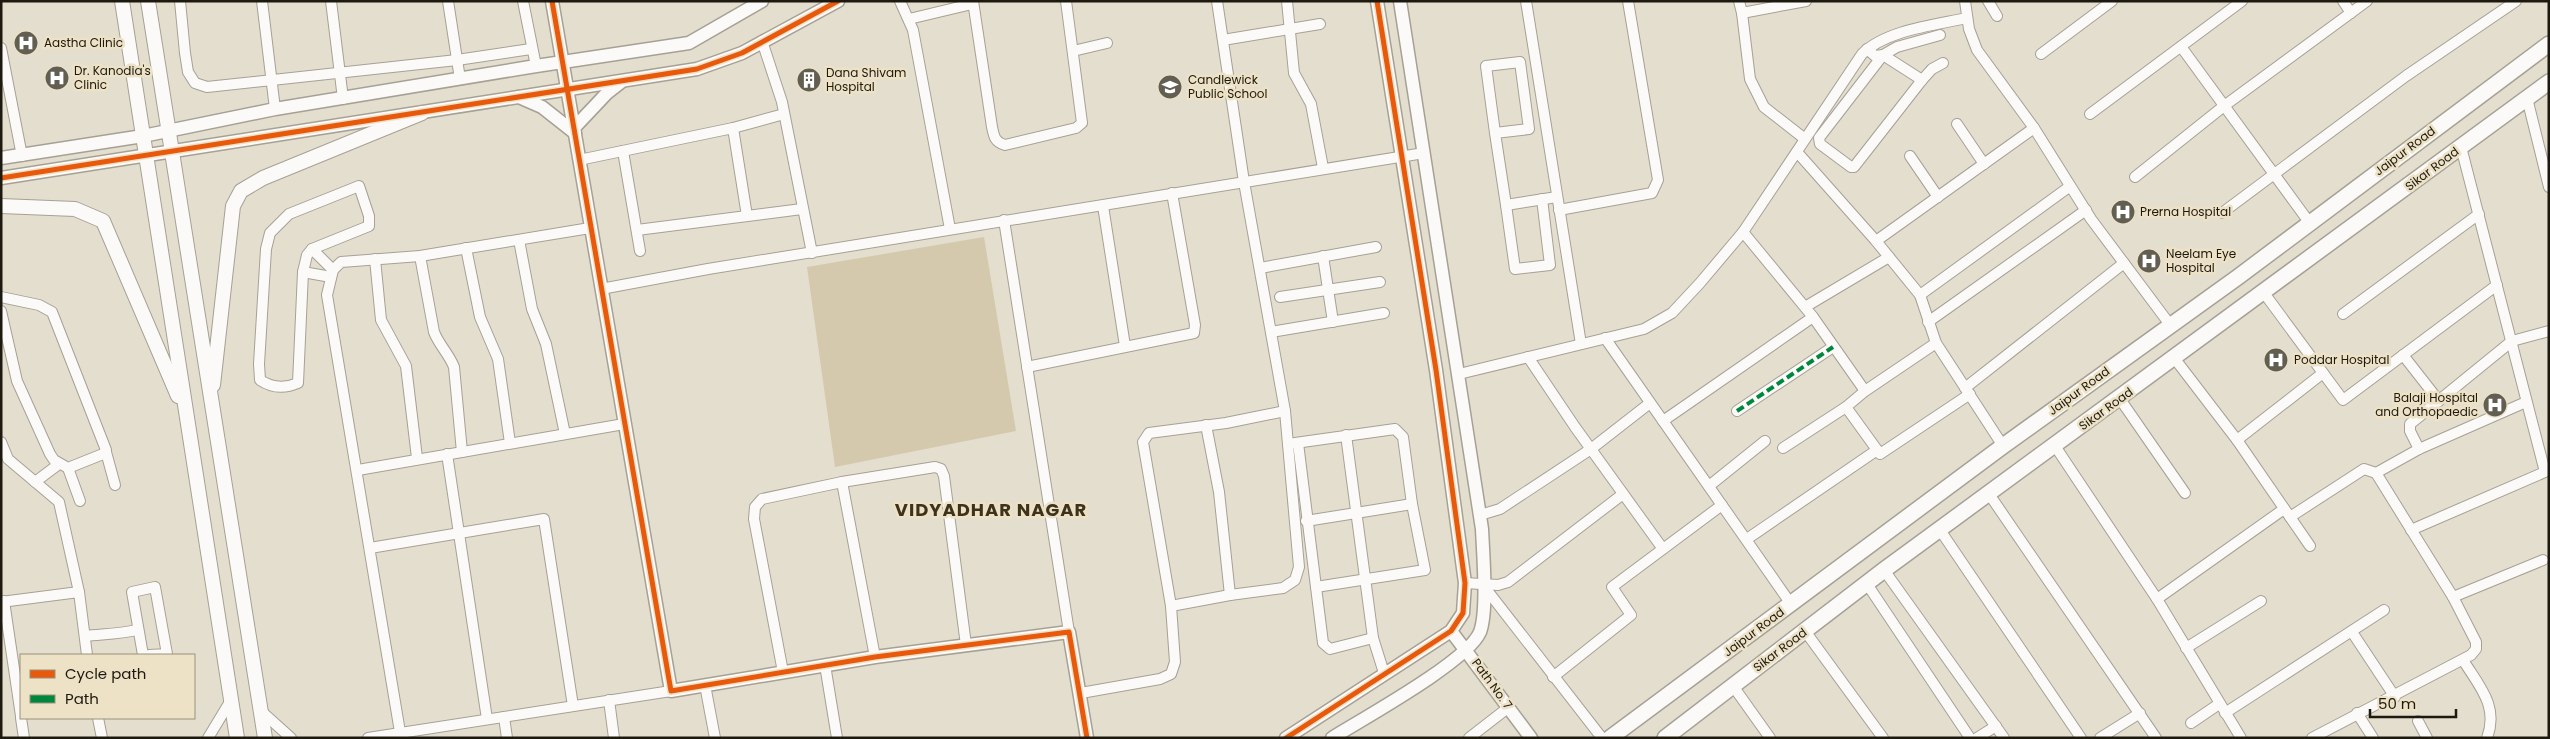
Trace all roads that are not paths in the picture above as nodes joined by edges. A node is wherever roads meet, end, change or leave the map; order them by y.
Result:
1 (122, 1) edge
2 (148, 1) edge
3 (180, 1) edge
4 (262, 1) edge
5 (331, 1) edge
6 (448, 1) edge
7 (523, 1) edge
8 (552, 1) edge
9 (762, 1) edge
10 (838, 1) edge
11 (900, 1) edge
12 (1066, 1) edge
13 (1217, 1) edge
14 (1287, 1) edge
15 (1377, 1) edge
16 (1400, 1) edge
17 (1526, 1) edge
18 (1628, 1) edge
19 (1740, 1) edge
20 (1806, 1) edge
21 (1965, 1) edge
22 (1988, 1) edge
23 (2112, 1) edge
24 (2242, 1) edge
25 (2343, 1) edge
26 (2367, 1) edge
27 (2516, 1) edge
28 (973, 3) edge
29 (2351, 12) junction
30 (1742, 13) junction
31 (1997, 16) dead end
32 (1967, 18) junction
33 (909, 19) junction
34 (1320, 24) dead end
35 (1290, 29) junction
36 (1940, 35) dead end
37 (1222, 40) junction
38 (762, 41) junction
39 (1107, 43) dead end
40 (2549, 44) edge
41 (1, 48) edge
42 (2182, 48) junction
43 (531, 49) junction
44 (1867, 49) junction
45 (1073, 51) junction
46 (2041, 54) dead end
47 (1883, 55) junction
48 (457, 60) junction
49 (563, 62) junction
50 (1943, 63) dead end
51 (536, 66) junction
52 (341, 73) junction
53 (460, 79) junction
54 (1922, 80) junction
55 (273, 81) junction
56 (623, 81) junction
57 (2549, 82) edge
58 (567, 90) junction
59 (519, 97) junction
60 (2527, 98) junction
61 (343, 99) junction
62 (2224, 106) junction
63 (275, 109) junction
64 (422, 113) junction
65 (784, 114) junction
66 (2090, 114) dead end
67 (1957, 124) dead end
68 (733, 128) junction
69 (2034, 128) junction
70 (170, 129) junction
71 (574, 130) junction
72 (1495, 133) junction
73 (143, 136) junction
74 (1805, 139) junction
75 (2461, 147) junction
76 (623, 151) junction
77 (171, 152) junction
78 (1797, 152) junction
79 (1424, 153) junction
80 (22, 156) junction
81 (146, 156) junction
82 (1910, 156) dead end
83 (1402, 157) junction
84 (1, 158) edge
85 (580, 160) junction
86 (1984, 164) junction
87 (1323, 168) junction
88 (2275, 175) junction
89 (2135, 176) dead end
90 (1, 178) edge
91 (1244, 182) junction
92 (2069, 187) junction
93 (2549, 187) edge
94 (1172, 193) junction
95 (1557, 197) junction
96 (1938, 197) junction
97 (1542, 199) junction
98 (1506, 205) junction
99 (1, 206) edge
100 (1103, 206) junction
101 (802, 209) junction
102 (1559, 210) junction
103 (2086, 210) junction
104 (2222, 213) dead end
105 (2479, 214) junction
106 (747, 216) junction
107 (1004, 220) junction
108 (2309, 222) junction
109 (590, 228) junction
110 (950, 229) junction
111 (637, 230) junction
112 (1743, 232) junction
113 (519, 240) junction
114 (1876, 240) junction
115 (1376, 247) dead end
116 (466, 248) junction
117 (312, 249) junction
118 (640, 250) dead end
119 (812, 253) junction
120 (420, 256) junction
121 (1323, 256) junction
122 (1889, 256) junction
123 (375, 259) junction
124 (2124, 263) junction
125 (1260, 268) junction
126 (303, 272) junction
127 (332, 273) junction
128 (1380, 282) dead end
129 (2497, 286) junction
130 (601, 289) junction
131 (1329, 289) junction
132 (2264, 293) junction
133 (1920, 295) junction
134 (1280, 297) dead end
135 (2, 298) edge
136 (1805, 307) junction
137 (1, 310) edge
138 (1384, 313) dead end
139 (2343, 314) dead end
140 (1813, 317) junction
141 (1333, 322) junction
142 (1928, 322) junction
143 (2171, 326) junction
144 (2549, 331) edge
145 (1271, 332) junction
146 (1605, 338) junction
147 (2512, 341) junction
148 (1936, 343) junction
149 (1582, 344) junction
150 (1125, 346) junction
151 (1833, 346) junction
152 (2404, 355) junction
153 (1528, 357) junction
154 (2175, 359) junction
155 (1027, 367) junction
156 (2323, 373) junction
157 (1459, 374) junction
158 (1865, 391) junction
159 (1967, 391) junction
160 (2120, 399) junction
161 (2438, 400) junction
162 (2526, 402) junction
163 (211, 403) junction
164 (1650, 403) junction
165 (1846, 407) junction
166 (1285, 411) junction
167 (1737, 411) dead end
168 (186, 415) junction
169 (1663, 421) junction
170 (624, 424) junction
171 (1206, 425) junction
172 (565, 434) junction
173 (1346, 435) junction
174 (2237, 440) junction
175 (1765, 441) dead end
176 (1, 442) edge
177 (510, 443) junction
178 (1293, 444) junction
179 (2003, 446) junction
180 (2055, 446) junction
181 (1783, 448) dead end
182 (1591, 449) junction
183 (2419, 449) junction
184 (1877, 450) junction
185 (106, 452) junction
186 (462, 452) junction
187 (447, 454) junction
188 (417, 458) junction
189 (63, 466) junction
190 (358, 470) junction
191 (2376, 473) junction
192 (35, 482) junction
193 (842, 482) junction
194 (115, 485) dead end
195 (1709, 486) junction
196 (2185, 493) dead end
197 (1623, 494) junction
198 (1989, 494) junction
199 (80, 501) dead end
200 (1412, 504) junction
201 (1722, 505) junction
202 (1355, 512) junction
203 (2287, 513) junction
204 (1480, 515) junction
205 (1306, 521) junction
206 (1940, 530) junction
207 (2411, 530) junction
208 (460, 533) junction
209 (1747, 540) junction
210 (2310, 546) dead end
211 (370, 548) junction
212 (1663, 549) junction
213 (2543, 560) dead end
214 (1884, 570) junction
215 (1365, 578) junction
216 (1465, 583) junction
217 (1867, 584) junction
218 (1483, 585) junction
219 (1316, 587) junction
220 (79, 592) junction
221 (1230, 595) junction
222 (2453, 597) junction
223 (2157, 599) junction
224 (2, 601) edge
225 (2261, 601) dead end
226 (1791, 604) junction
227 (1171, 606) junction
228 (2384, 610) dead end
229 (137, 628) junction
230 (1451, 631) junction
231 (1805, 631) junction
232 (1069, 632) junction
233 (2352, 632) junction
234 (84, 636) junction
235 (1373, 638) junction
236 (966, 645) junction
237 (2186, 648) junction
238 (1467, 650) junction
239 (87, 654) edge
240 (143, 654) edge
241 (167, 654) edge
242 (875, 657) junction
243 (2463, 660) junction
244 (824, 665) junction
245 (783, 672) junction
246 (1384, 674) junction
247 (1553, 677) junction
248 (704, 685) junction
249 (1733, 686) junction
250 (671, 691) junction
251 (1081, 693) junction
252 (2395, 696) junction
253 (231, 700) junction
254 (609, 700) junction
255 (2219, 704) junction
256 (573, 706) junction
257 (1509, 707) junction
258 (20, 711) edge
259 (261, 711) junction
260 (2140, 713) junction
261 (2225, 713) junction
262 (2357, 713) junction
263 (504, 717) junction
264 (21, 719) edge
265 (98, 719) edge
266 (487, 720) junction
267 (2418, 721) dead end
268 (2191, 723) dead end
269 (1996, 726) junction
270 (401, 736) edge
271 (24, 738) edge
272 (102, 738) edge
273 (208, 738) edge
274 (237, 738) edge
275 (265, 738) edge
276 (291, 738) edge
277 (368, 738) edge
278 (507, 738) edge
279 (614, 738) edge
280 (715, 738) edge
281 (837, 738) edge
282 (1087, 738) edge
283 (1286, 738) edge
284 (1332, 738) edge
285 (1470, 738) edge
286 (1531, 738) edge
287 (1602, 738) edge
288 (1610, 738) edge
289 (1665, 738) edge
290 (1770, 738) edge
291 (1883, 738) edge
292 (1970, 738) edge
293 (1977, 738) edge
294 (2004, 738) edge
295 (2081, 738) edge
296 (2100, 738) edge
297 (2156, 738) edge
298 (2241, 738) edge
299 (2312, 738) edge
300 (2373, 738) edge
301 (2428, 738) edge
302 (2487, 738) edge

1 - 73 main road
2 - 70 main road
3 - 55 street
4 - 55 street
5 - 52 street
6 - 48 street
7 - 43 street
8 - 49 street
9 - 49 street
10 - 38 street
11 - 33 street
12 - 45 street
13 - 37 street
14 - 35 street
15 - 83 street
16 - 79 street
17 - 95 street
18 - 102 street
19 - 30 street
20 - 30 street
21 - 32 street
22 - 31 street
23 - 46 street
24 - 42 street
25 - 29 street
26 - 29 street
27 - 88 street
28 - 33 street
28 - 45 street
29 - 62 street
30 - 74 street
32 - 44 street
32 - 69 street
33 - 110 street
34 - 35 street
35 - 37 street
35 - 87 street
36 - 47 street
37 - 91 street
38 - 56 street
38 - 65 street
39 - 45 street
40 - 108 main road, Jaipur Road
41 - 80 street
42 - 62 street
42 - 66 street
43 - 48 street
43 - 51 street
44 - 47 street
44 - 74 street
47 - 54 street
47 - 54 street
48 - 52 street
48 - 53 street
49 - 51 street
49 - 58 street
50 - 54 street
51 - 53 street
52 - 55 street
52 - 61 street
53 - 61 street
55 - 63 street
56 - 58 street
56 - 71 street
57 - 60 main road, Sikar Road
58 - 59 street
58 - 71 street
59 - 64 street
59 - 71 street
60 - 75 main road, Sikar Road
60 - 93 street
61 - 63 street
62 - 88 street
62 - 89 street
63 - 70 street
64 - 77 street
64 - 163 main road
65 - 68 street
65 - 101 street
67 - 86 street
68 - 76 street
68 - 106 street
69 - 86 street
69 - 92 street
70 - 73 street
70 - 77 main road
71 - 85 street
72 - 72 street
72 - 98 street
73 - 80 street
73 - 81 main road
74 - 78 street
75 - 105 street
75 - 132 main road, Sikar Road
76 - 85 street
76 - 111 street
77 - 81 street
77 - 163 main road
78 - 112 street
78 - 114 street
79 - 83 street
79 - 157 street
80 - 84 street
81 - 90 street
81 - 168 main road
82 - 96 street
83 - 87 street
83 - 216 street
85 - 109 street
86 - 96 street
87 - 91 street
88 - 104 street
88 - 108 street
91 - 94 street
91 - 125 street
92 - 103 street
92 - 133 street
94 - 100 street
94 - 150 street
95 - 97 street
95 - 102 street
96 - 114 street
97 - 98 street
97 - 98 street
99 - 168 main road
100 - 107 street
100 - 150 street
101 - 106 street
101 - 119 street
102 - 149 street
103 - 124 street
103 - 142 street
105 - 129 street
105 - 139 street
106 - 111 street
107 - 110 street
107 - 155 street
108 - 143 main road, Jaipur Road
109 - 113 street
109 - 130 street
110 - 119 street
111 - 118 street
112 - 136 street
112 - 146 street
113 - 116 street
113 - 172 street
114 - 122 street
115 - 121 street
116 - 120 street
116 - 177 street
117 - 126 street
117 - 126 street
117 - 127 street
119 - 130 street
120 - 123 street
120 - 186 street
121 - 125 street
121 - 131 street
122 - 133 street
122 - 136 street
123 - 127 street
123 - 188 street
124 - 143 street
124 - 159 street
125 - 145 street
126 - 127 street
127 - 190 street
128 - 131 street
129 - 147 street
129 - 152 street
130 - 170 street
131 - 134 street
131 - 141 street
132 - 154 main road, Sikar Road
132 - 156 street
133 - 142 street
135 - 185 street
136 - 140 street
137 - 189 street
138 - 141 street
140 - 151 street
140 - 169 street
141 - 145 street
142 - 148 street
143 - 179 main road, Jaipur Road
144 - 147 street
145 - 166 street
146 - 149 street
146 - 164 street
147 - 161 street
147 - 162 street
148 - 158 street
148 - 159 street
149 - 153 street
150 - 155 street
151 - 158 street
151 - 167 street
152 - 156 street
152 - 161 street
153 - 157 street
153 - 182 street
154 - 160 main road, Sikar Road
154 - 174 street
155 - 232 street
156 - 174 street
157 - 204 street
158 - 165 street
159 - 179 street
159 - 184 street
160 - 180 main road, Sikar Road
160 - 196 street
161 - 183 street
162 - 183 street
162 - 207 street
163 - 259 main road
164 - 169 street
164 - 182 street
165 - 181 street
165 - 184 street
166 - 171 street
166 - 178 street
168 - 253 main road
169 - 195 street
170 - 172 street
170 - 250 street
171 - 221 street
171 - 227 street
172 - 177 street
173 - 178 street
173 - 200 street
173 - 202 street
174 - 203 street
175 - 195 street
176 - 192 street
177 - 186 street
178 - 205 street
178 - 221 street
179 - 226 main road, Jaipur Road
180 - 198 main road, Sikar Road
180 - 223 street
182 - 197 street
182 - 204 street
183 - 191 street
184 - 209 street
185 - 189 street
185 - 194 street
186 - 187 street
187 - 188 street
187 - 208 street
188 - 190 street
189 - 192 street
189 - 199 street
190 - 211 street
191 - 203 street
191 - 207 street
192 - 220 street
193 - 236 street
193 - 242 street
193 - 245 street
195 - 201 street
197 - 212 street
197 - 218 street
198 - 206 main road, Sikar Road
198 - 260 street
200 - 202 street
200 - 215 street
201 - 209 street
201 - 212 street
202 - 205 street
202 - 215 street
203 - 210 street
203 - 223 street
204 - 218 street
205 - 219 street
206 - 214 main road, Sikar Road
206 - 295 street
207 - 222 street
208 - 211 street
208 - 256 street
208 - 266 street
209 - 226 street
211 - 270 street
212 - 247 street
213 - 222 street
214 - 217 main road, Sikar Road
214 - 269 street
215 - 219 street
215 - 235 street
216 - 218 street
216 - 230 street
217 - 231 main road, Sikar Road
217 - 292 street
218 - 238 street
218 - 247 street
219 - 235 street
220 - 224 street
220 - 234 street
221 - 227 street
222 - 243 street
223 - 237 street
224 - 258 street
225 - 237 street
226 - 288 main road, Jaipur Road
227 - 251 street
228 - 233 street
229 - 234 street
229 - 240 street
229 - 241 street
230 - 238 street, Path No. 7
230 - 246 street
231 - 249 main road, Sikar Road
231 - 291 street
232 - 236 street
232 - 251 street
233 - 252 street
233 - 261 street
234 - 239 street
235 - 246 street
236 - 242 street
237 - 255 street
238 - 257 street, Path No. 7
238 - 284 street
242 - 244 street
243 - 252 street
243 - 302 street
244 - 245 street
244 - 281 street
245 - 248 street
246 - 283 street
247 - 287 street
248 - 250 street
248 - 280 street
249 - 289 main road, Sikar Road
249 - 290 street
250 - 254 street
251 - 282 street
252 - 262 street
253 - 273 street
253 - 274 main road
254 - 256 street
254 - 279 street
255 - 261 street
255 - 268 street
256 - 263 street
257 - 285 street
257 - 286 street, Path No. 7
259 - 275 main road
259 - 276 street
260 - 296 street
260 - 297 street
261 - 298 street
262 - 299 street
262 - 300 street
263 - 266 street
263 - 278 street
264 - 271 street
265 - 272 street
266 - 270 street
267 - 301 street
269 - 293 street
269 - 294 street
270 - 277 street

